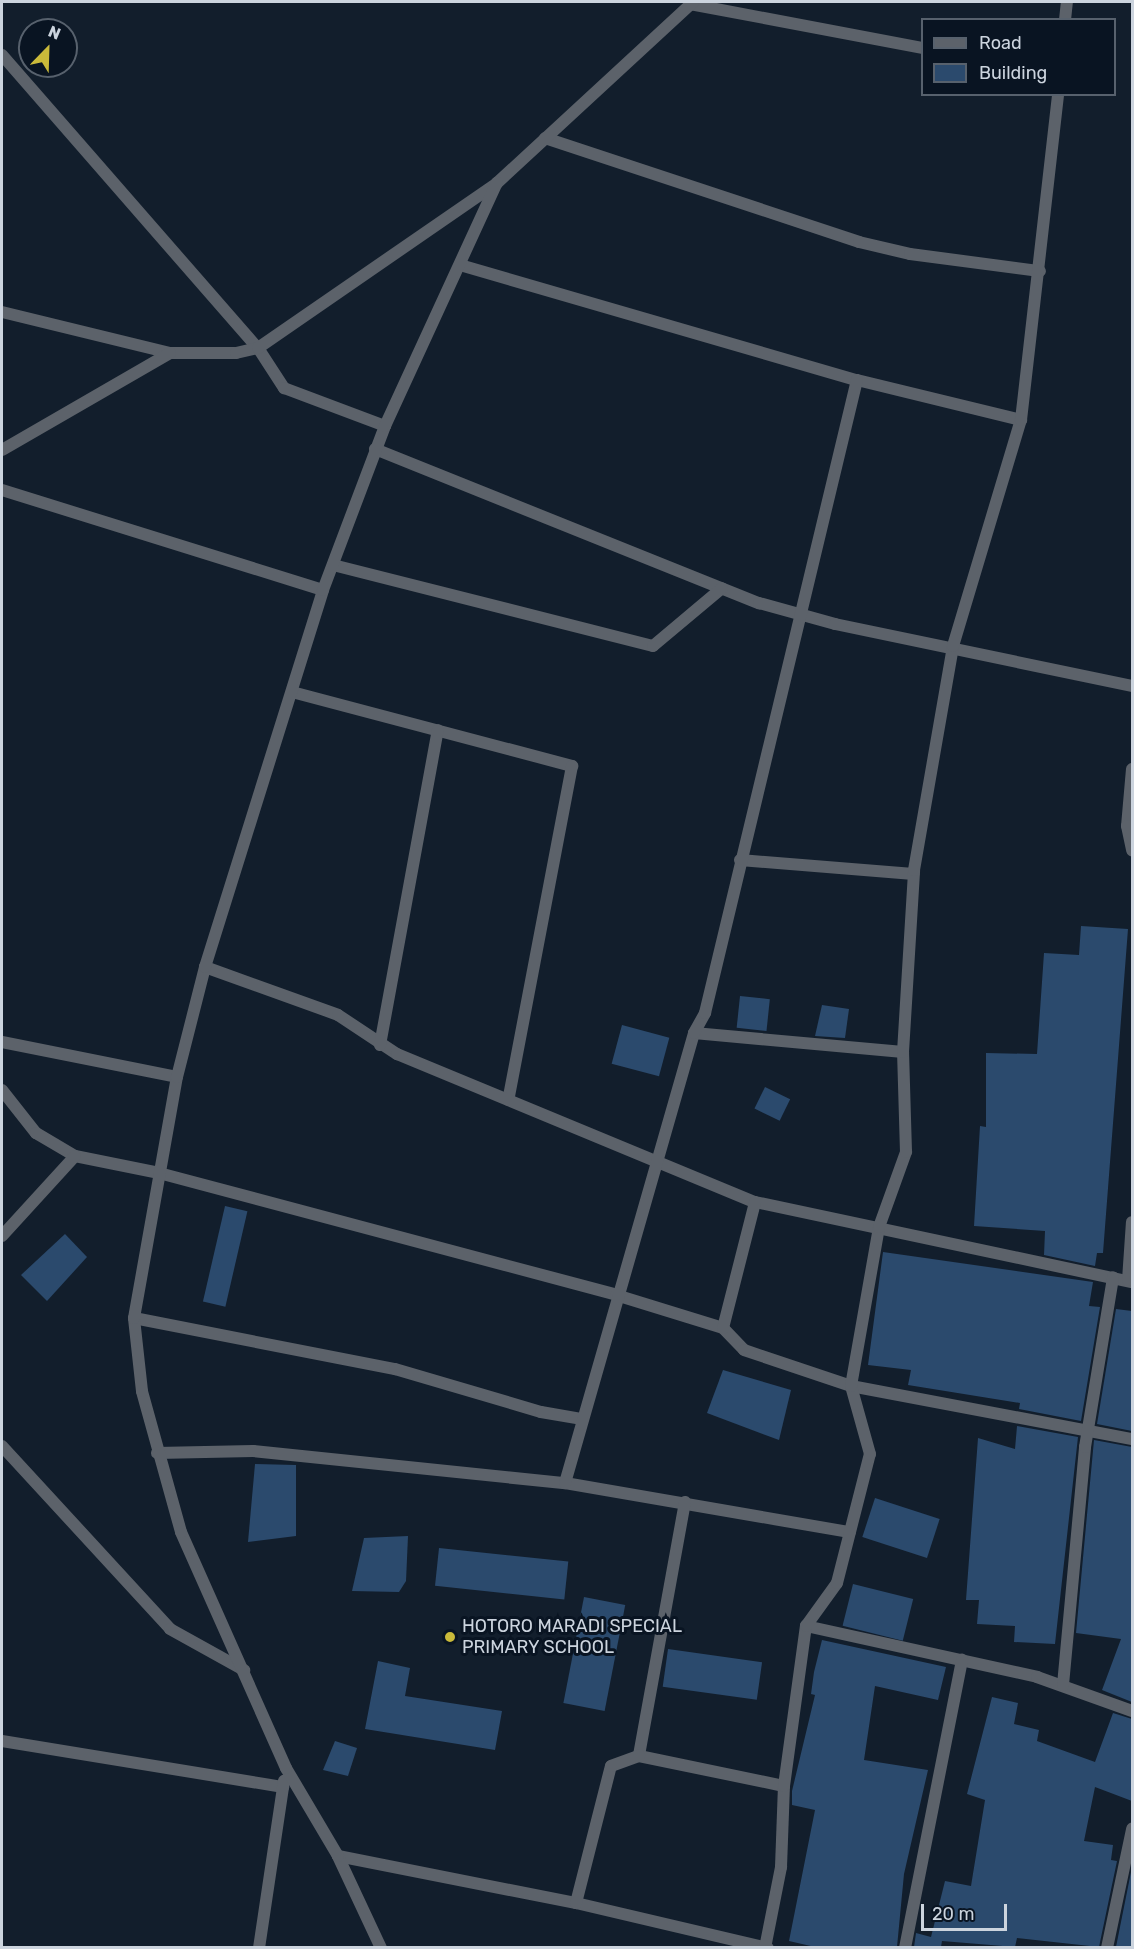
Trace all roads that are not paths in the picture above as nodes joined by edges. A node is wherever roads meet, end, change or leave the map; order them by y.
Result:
1 (1067, 2) edge
2 (692, 3) edge
3 (1065, 18) edge
4 (921, 48) edge
5 (2, 55) edge
6 (1058, 96) edge
7 (545, 138) junction
8 (497, 183) junction
9 (460, 265) junction
10 (1040, 271) junction
11 (2, 312) edge
12 (258, 348) junction
13 (170, 353) junction
14 (857, 380) junction
15 (1021, 420) junction
16 (385, 426) junction
17 (375, 449) junction
18 (2, 450) edge
19 (2, 490) edge
20 (333, 565) junction
21 (722, 588) junction
22 (323, 590) junction
23 (798, 613) junction
24 (953, 645) junction
25 (1132, 686) edge
26 (291, 692) junction
27 (438, 730) junction
28 (1132, 769) edge
29 (1132, 850) edge
30 (740, 860) junction
31 (913, 874) junction
32 (206, 967) junction
33 (694, 1032) junction
34 (2, 1042) edge
35 (380, 1046) junction
36 (903, 1052) junction
37 (177, 1077) junction
38 (2, 1090) edge
39 (508, 1100) junction
40 (75, 1156) junction
41 (658, 1163) junction
42 (159, 1173) junction
43 (755, 1202) junction
44 (1132, 1222) edge
45 (879, 1227) junction
46 (2, 1236) edge
47 (1113, 1277) junction
48 (1130, 1281) edge
49 (616, 1295) junction
50 (134, 1318) junction
51 (723, 1328) junction
52 (851, 1386) junction
53 (582, 1419) junction
54 (1089, 1433) junction
55 (1132, 1439) edge
56 (2, 1446) edge
57 (157, 1453) junction
58 (565, 1483) junction
59 (685, 1502) junction
60 (850, 1532) junction
61 (806, 1626) junction
62 (962, 1660) junction
63 (244, 1670) junction
64 (1063, 1685) junction
65 (1132, 1711) edge
66 (2, 1741) edge
67 (639, 1756) junction
68 (286, 1768) junction
69 (784, 1786) junction
70 (284, 1787) junction
71 (1132, 1829) edge
72 (338, 1856) junction
73 (576, 1903) junction
74 (259, 1947) edge
75 (381, 1947) edge
76 (766, 1947) edge
77 (905, 1947) edge
78 (1107, 1947) edge

1 - 3 street
2 - 4 street
2 - 7 street
5 - 12 street
6 - 10 street
7 - 8 street
7 - 10 street
8 - 9 street
8 - 12 street
9 - 14 street
9 - 16 street
10 - 15 street
11 - 13 street
12 - 13 street
12 - 16 street
13 - 18 street
14 - 15 street
14 - 23 street
15 - 24 street
16 - 17 street
17 - 20 street
17 - 21 street
19 - 22 street
20 - 21 street
20 - 22 street
21 - 23 street
22 - 26 street
23 - 24 street
23 - 30 street
24 - 25 street
24 - 31 street
26 - 27 street
26 - 32 street
27 - 35 street
27 - 39 street
28 - 29 street
30 - 31 street
30 - 33 street
31 - 36 street
32 - 35 street
32 - 37 street
33 - 36 street
33 - 41 street
34 - 37 street
35 - 39 street
36 - 45 street
37 - 42 street
38 - 40 street
39 - 41 street
40 - 42 street
40 - 46 street
41 - 43 street
41 - 49 street
42 - 49 street
42 - 50 street
43 - 45 street
43 - 51 street
44 - 48 street
45 - 47 street
45 - 52 street
47 - 48 street
47 - 54 street
49 - 51 street
49 - 53 street
50 - 53 street
50 - 57 street
51 - 52 street
52 - 54 street
52 - 60 street
53 - 58 street
54 - 55 street
54 - 64 street
56 - 63 street
57 - 58 street
57 - 63 street
58 - 59 street
59 - 60 street
59 - 67 street
60 - 61 street
61 - 62 street
61 - 69 street
62 - 64 street
62 - 77 street
63 - 68 street
64 - 65 street
66 - 70 street
67 - 69 street
67 - 73 street
68 - 70 street
68 - 72 street
69 - 76 street
70 - 74 street
71 - 78 street
72 - 73 street
72 - 75 street
73 - 76 street

